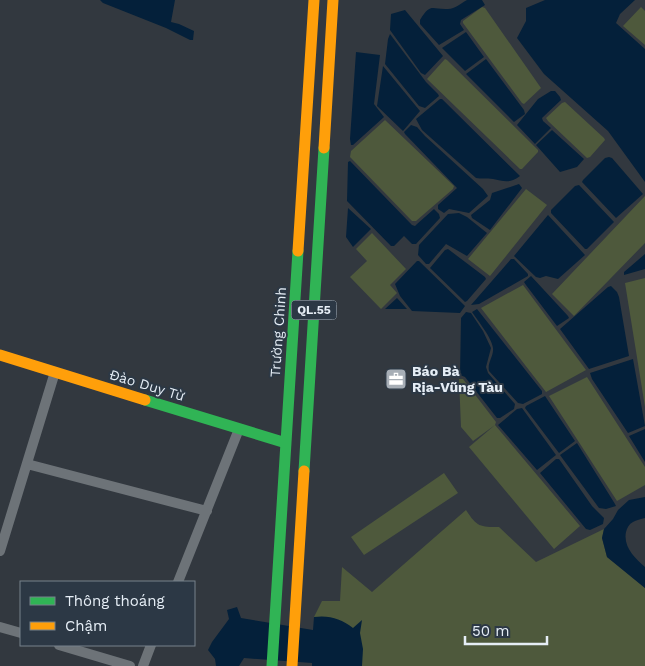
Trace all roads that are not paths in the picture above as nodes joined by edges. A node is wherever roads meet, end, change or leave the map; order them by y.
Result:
1 (314, 0) edge
2 (334, 0) edge
3 (0, 355) edge
4 (55, 372) junction
5 (240, 429) junction
6 (286, 444) junction
7 (305, 448) junction
8 (27, 464) junction
9 (207, 511) junction
10 (3, 534) edge
11 (0, 551) edge
12 (178, 581) edge
13 (0, 627) edge
14 (20, 633) edge
15 (62, 646) edge
16 (152, 646) edge
17 (272, 665) edge
18 (130, 666) edge
19 (143, 666) edge
20 (292, 666) edge

1 - 6 main road, Trường Chinh / QL.55
2 - 7 main road, QL.55
3 - 4 main road, Đào Duy Từ
4 - 5 main road, Đào Duy Từ
4 - 8 street
5 - 6 main road, Đào Duy Từ
5 - 9 street
6 - 7 main road, Đào Duy Từ
6 - 17 main road, Trường Chinh / QL.55
7 - 20 main road, QL.55
8 - 9 street
8 - 10 street
9 - 12 street
10 - 11 street
13 - 14 street
15 - 18 street
16 - 19 street

